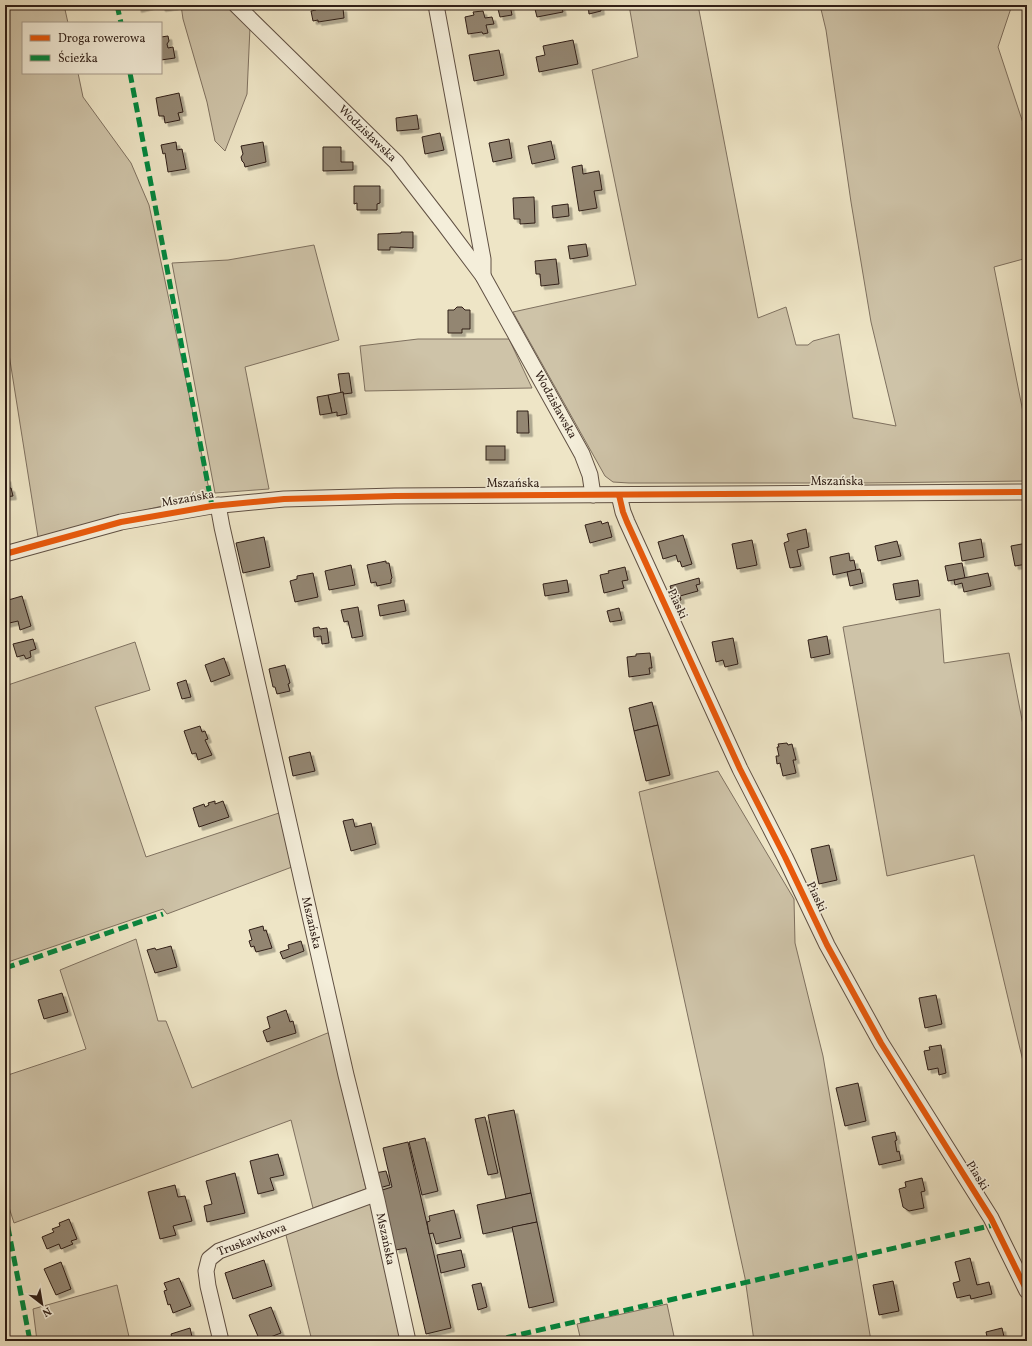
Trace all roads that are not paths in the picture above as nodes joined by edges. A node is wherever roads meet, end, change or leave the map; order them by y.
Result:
1 (236, 5) edge
2 (436, 5) edge
3 (483, 276) junction
4 (1027, 492) edge
5 (593, 495) junction
6 (619, 495) junction
7 (218, 505) junction
8 (5, 554) edge
9 (375, 1194) junction
10 (1027, 1291) edge
11 (221, 1341) edge
12 (408, 1341) edge

1 - 3 street, Wodzisławska
2 - 3 street, Wodzisławska
3 - 5 street, Wodzisławska
4 - 6 street, Mszańska
5 - 6 street, Mszańska
5 - 7 street, Mszańska
6 - 10 street, Piaski
7 - 8 street, Mszańska
7 - 9 street, Mszańska
9 - 11 street, Truskawkowa
9 - 12 street, Mszańska

